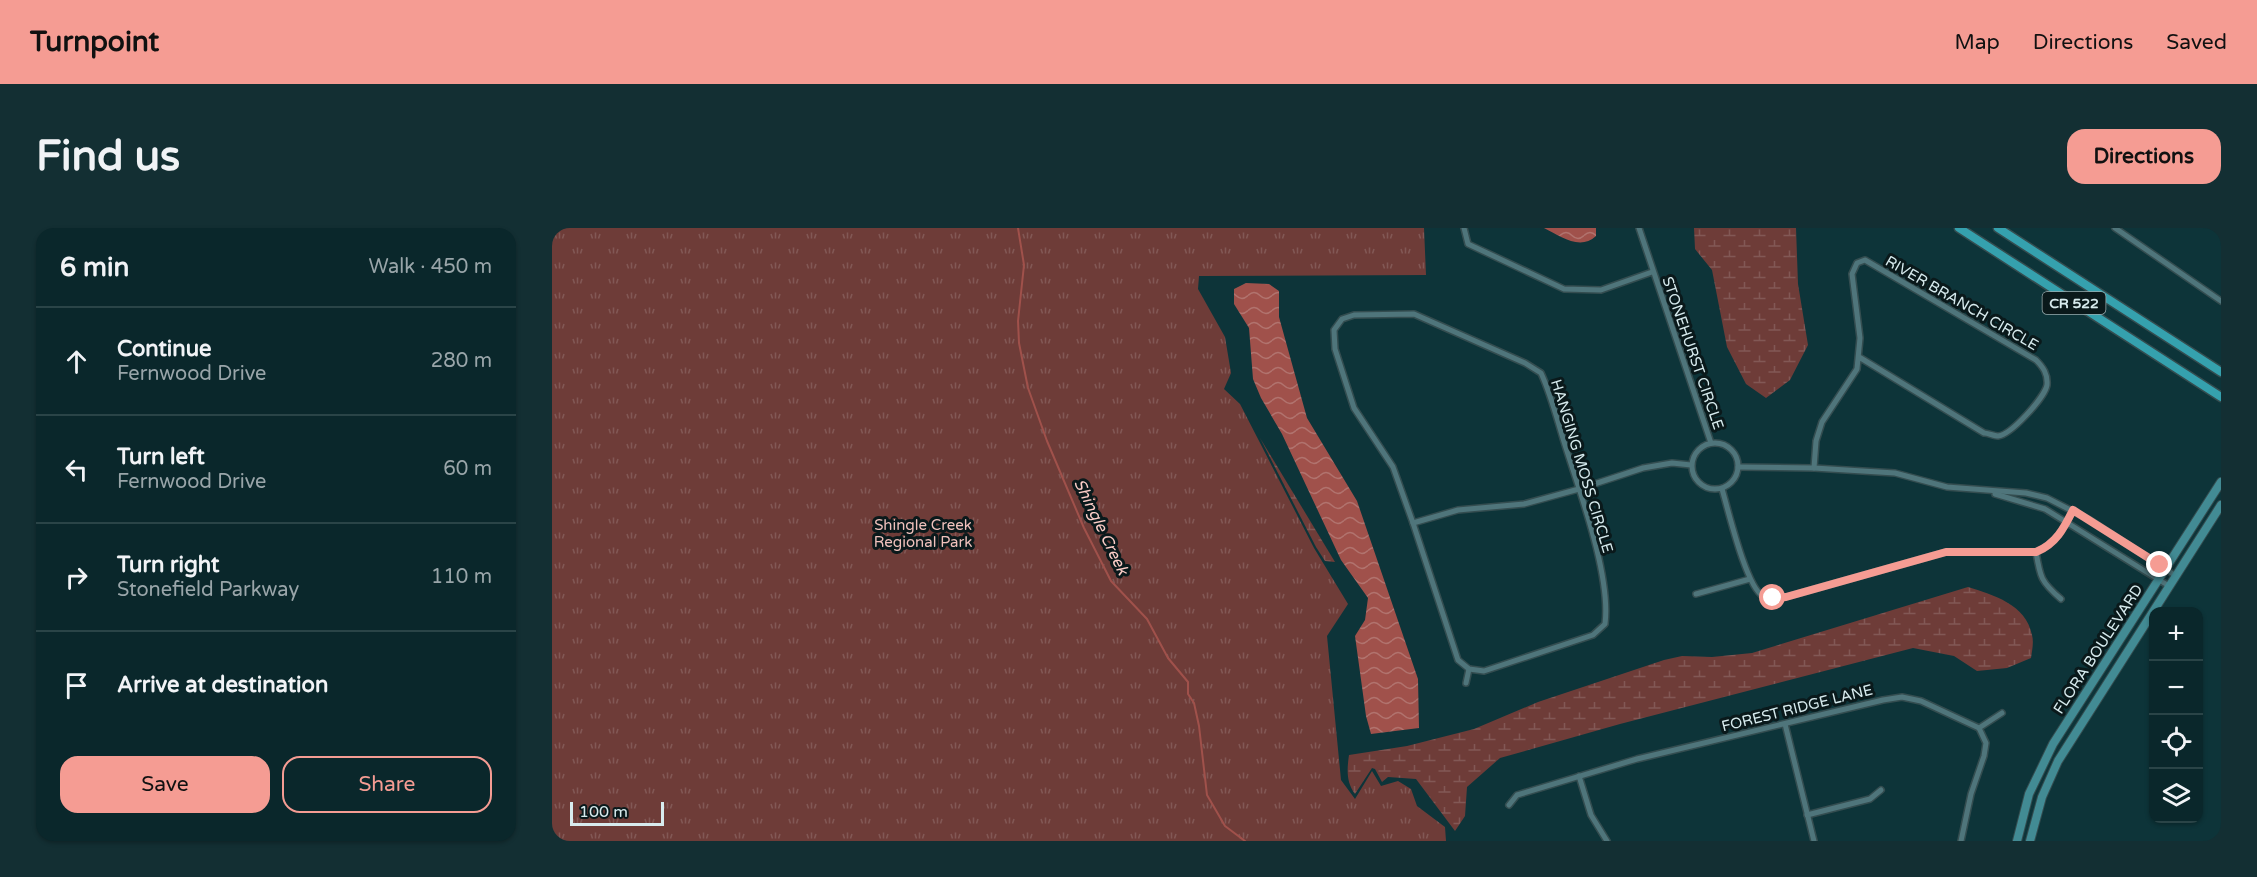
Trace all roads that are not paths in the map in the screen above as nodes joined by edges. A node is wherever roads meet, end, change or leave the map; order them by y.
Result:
1 (1464, 228) edge
2 (1639, 228) edge
3 (1959, 228) edge
4 (1998, 228) edge
5 (2115, 228) edge
6 (1653, 272) junction
7 (2221, 301) edge
8 (1859, 357) junction
9 (2221, 372) edge
10 (2221, 397) edge
11 (1711, 443) junction
12 (1691, 465) junction
13 (1738, 467) junction
14 (1814, 468) junction
15 (2221, 482) edge
16 (1579, 489) junction
17 (1722, 489) junction
18 (1984, 491) junction
19 (2221, 505) edge
20 (2073, 510) junction
21 (2067, 521) junction
22 (1413, 523) junction
23 (2036, 552) junction
24 (2165, 569) junction
25 (2176, 576) junction
26 (1750, 579) junction
27 (2159, 579) junction
28 (2169, 586) junction
29 (1696, 594) dead end
30 (2061, 599) dead end
31 (1469, 669) junction
32 (1466, 683) dead end
33 (2085, 693) junction
34 (2096, 700) junction
35 (2079, 702) junction
36 (2091, 709) junction
37 (2002, 713) dead end
38 (1785, 724) junction
39 (1979, 728) junction
40 (1579, 776) junction
41 (1881, 790) dead end
42 (1509, 805) dead end
43 (1807, 815) junction
44 (1607, 841) edge
45 (1814, 841) edge
46 (1961, 841) edge
47 (2017, 841) edge
48 (2030, 841) edge

1 - 6 street, STONEHURST CIRCLE
2 - 6 street, STONEHURST CIRCLE
3 - 10 main road, CR 522
4 - 9 main road, CR 522
5 - 7 street
6 - 11 street, STONEHURST CIRCLE
8 - 8 street, RIVER BRANCH CIRCLE
8 - 14 street, RIVER BRANCH CIRCLE
11 - 12 street
11 - 13 street
12 - 16 street
12 - 17 street
13 - 14 street
13 - 17 street
14 - 18 street
15 - 24 street, FLORA BOULEVARD
16 - 22 street
16 - 22 street, HANGING MOSS CIRCLE
16 - 31 street, HANGING MOSS CIRCLE
17 - 26 street
18 - 20 street
18 - 21 street
19 - 25 street, FLORA BOULEVARD
20 - 21 street
20 - 24 street
21 - 23 street
21 - 27 street
22 - 31 street, HANGING MOSS CIRCLE
23 - 26 street
23 - 30 street
24 - 25 street
24 - 27 street, FLORA BOULEVARD
25 - 28 street, FLORA BOULEVARD
26 - 29 street
27 - 28 street
27 - 33 street, FLORA BOULEVARD
28 - 34 street, FLORA BOULEVARD
31 - 32 street
33 - 34 street
33 - 35 street, FLORA BOULEVARD
34 - 36 street, FLORA BOULEVARD
35 - 36 street
35 - 47 street, FLORA BOULEVARD
36 - 48 street, FLORA BOULEVARD
37 - 39 street
38 - 39 street, FOREST RIDGE LANE
38 - 40 street, FOREST RIDGE LANE
38 - 43 street
39 - 46 street
40 - 42 street, FOREST RIDGE LANE
40 - 44 street
41 - 43 street
43 - 45 street

